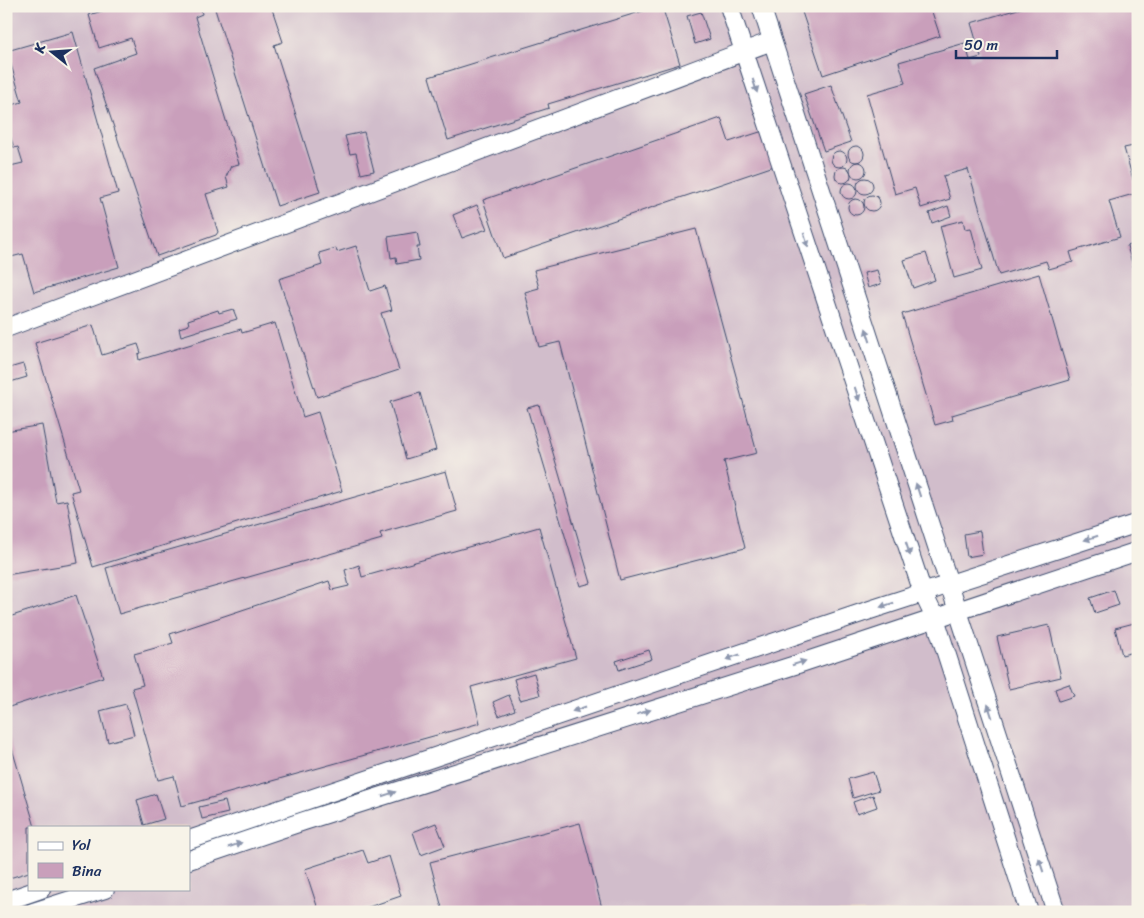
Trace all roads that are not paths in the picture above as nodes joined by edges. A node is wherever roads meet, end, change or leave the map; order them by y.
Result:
1 (729, 6) edge
2 (761, 6) edge
3 (772, 41) junction
4 (744, 51) junction
5 (6, 328) edge
6 (1138, 523) edge
7 (1138, 551) edge
8 (949, 584) junction
9 (923, 593) junction
10 (957, 611) junction
11 (934, 618) junction
12 (190, 840) edge
13 (190, 860) edge
14 (38, 890) edge
15 (102, 890) edge
16 (6, 901) edge
17 (33, 912) edge
18 (1029, 912) edge
19 (1056, 912) edge

1 - 4 street
2 - 3 street
3 - 4 street
8 -> 3 street
4 - 5 street
4 -> 9 street
6 -> 8 street
7 - 10 street
8 - 9 street
8 - 10 street
9 - 11 street
9 -> 12 street
10 - 11 street
19 -> 10 street
13 -> 11 street
11 - 18 street
14 - 16 street
15 - 17 street

